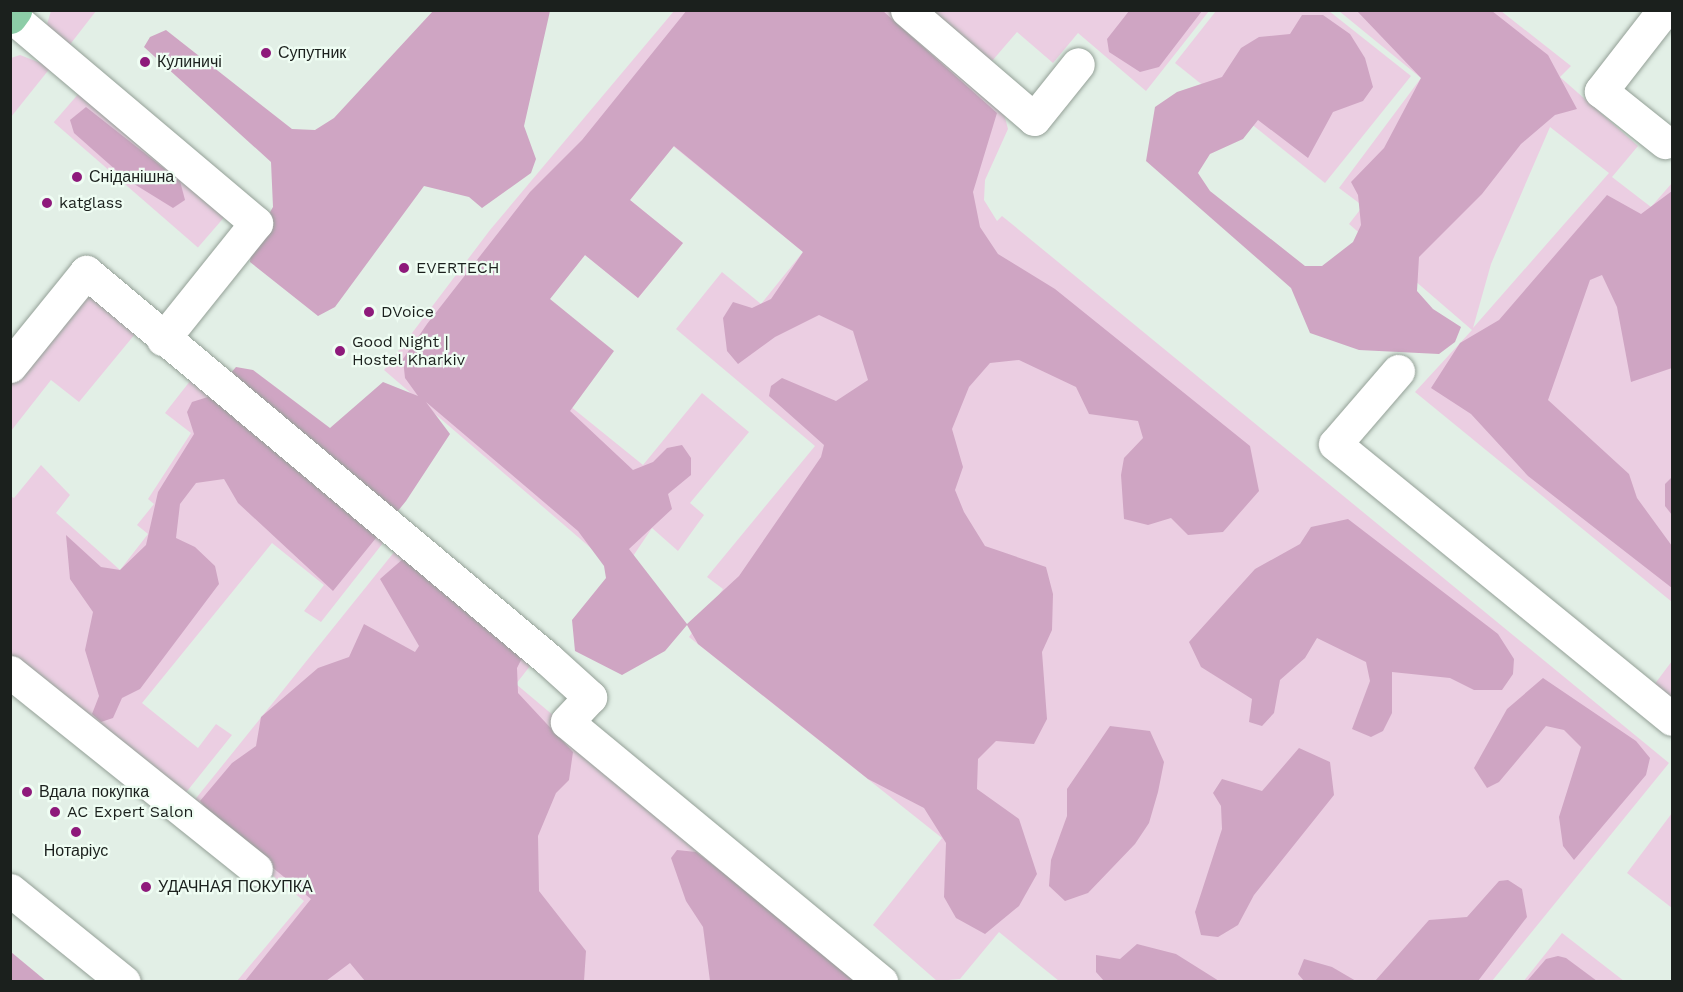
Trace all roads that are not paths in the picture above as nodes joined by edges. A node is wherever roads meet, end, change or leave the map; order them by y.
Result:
1 (15, 10) edge
2 (907, 10) edge
3 (1664, 10) edge
4 (11, 16) edge
5 (1078, 64) dead end
6 (1665, 142) dead end
7 (163, 339) junction
8 (10, 366) edge
9 (1398, 371) dead end
10 (10, 672) edge
11 (1672, 719) edge
12 (256, 869) dead end
13 (10, 890) edge
14 (124, 981) edge
15 (880, 981) edge

1 - 4 main road
2 - 5 street
3 - 6 street
4 - 7 street
7 - 8 street
7 - 15 street
9 - 11 street
10 - 12 street
13 - 14 street

